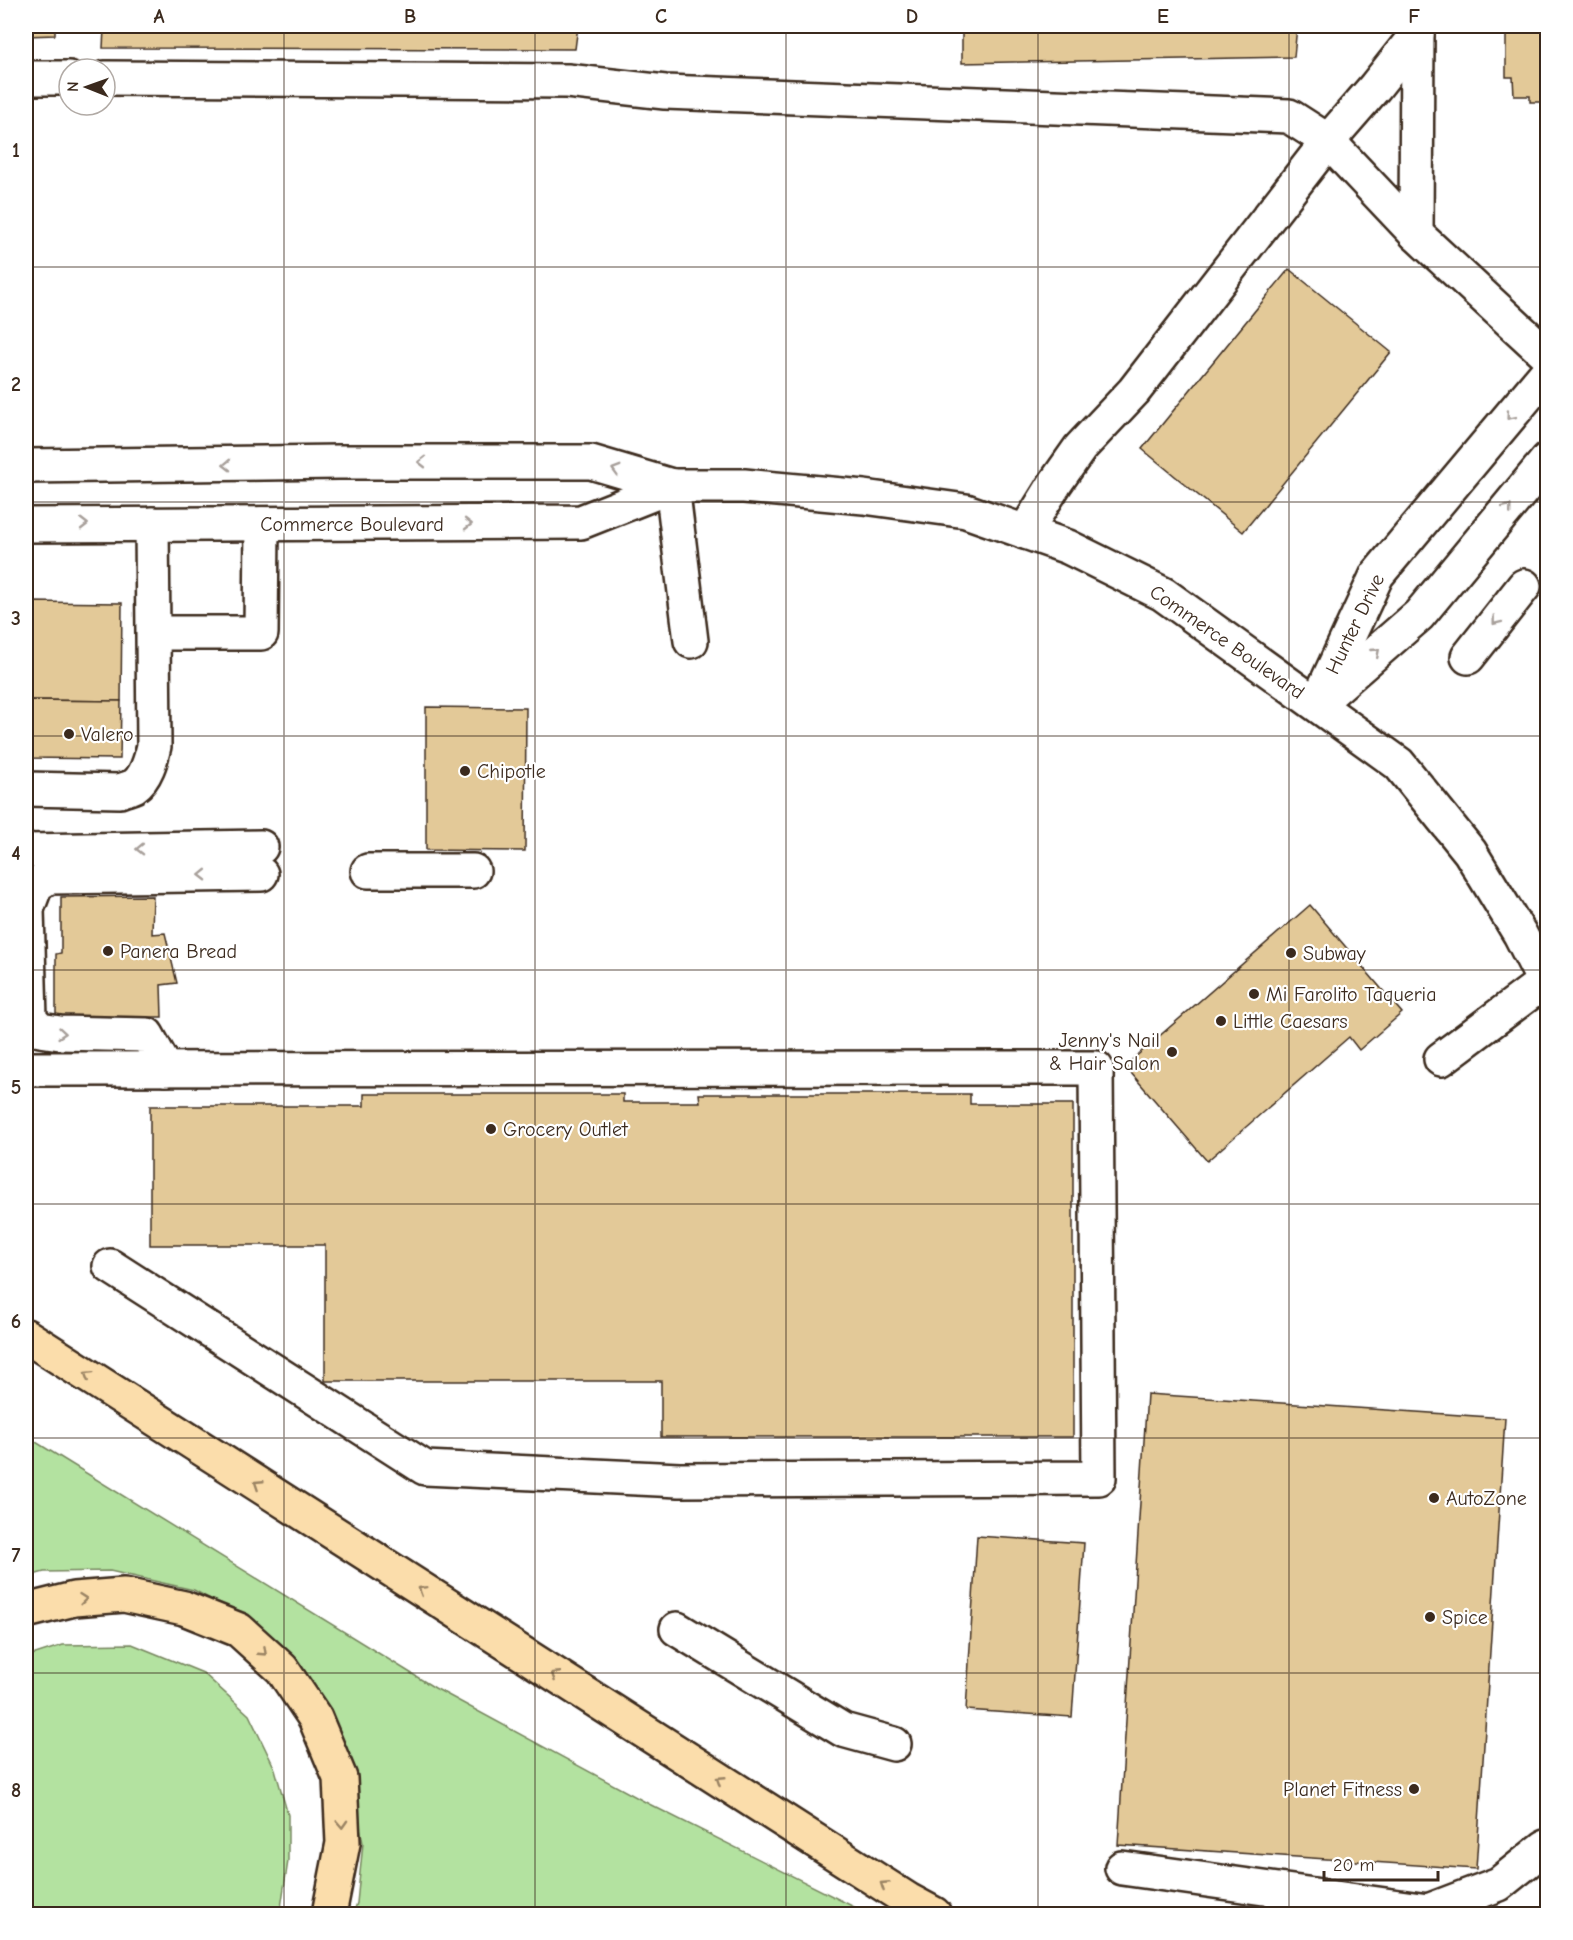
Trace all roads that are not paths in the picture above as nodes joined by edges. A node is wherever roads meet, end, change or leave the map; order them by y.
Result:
1 (1417, 30) edge
2 (26, 78) edge
3 (57, 78) edge
4 (117, 78) edge
5 (1328, 141) junction
6 (1416, 234) junction
7 (1548, 356) edge
8 (1548, 371) edge
9 (1548, 459) edge
10 (26, 466) edge
11 (672, 486) junction
12 (152, 524) junction
13 (262, 524) junction
14 (26, 525) edge
15 (1025, 532) junction
16 (1524, 586) dead end
17 (154, 633) junction
18 (691, 641) dead end
19 (1468, 657) dead end
20 (1317, 704) junction
21 (26, 789) edge
22 (26, 851) edge
23 (368, 871) dead end
24 (473, 871) dead end
25 (1546, 983) edge
26 (1442, 1059) dead end
27 (26, 1069) edge
28 (166, 1069) junction
29 (110, 1266) dead end
30 (26, 1335) edge
31 (26, 1611) edge
32 (676, 1629) dead end
33 (894, 1744) dead end
34 (1545, 1847) dead end
35 (1122, 1868) dead end
36 (329, 1914) edge
37 (934, 1914) edge

1 - 5 street
1 - 6 street
2 - 3 street
4 - 5 street
5 - 6 street
5 - 15 street
6 - 7 street
8 -> 20 street, Hunter Drive
20 -> 9 street, Hunter Drive
11 -> 10 street, Commerce Boulevard
13 -> 11 street, Commerce Boulevard
11 - 15 street, Commerce Boulevard
11 - 18 street
12 - 13 street, Commerce Boulevard
14 -> 12 street, Commerce Boulevard
12 - 17 street
13 - 17 street
15 - 20 street, Commerce Boulevard
16 -> 19 street
17 - 21 street
20 - 25 street, Commerce Boulevard
22 - 28 street
23 - 24 street
25 - 26 street
27 - 28 street
28 - 29 street
37 -> 30 highway
31 -> 36 highway
32 - 33 street
34 - 35 street

